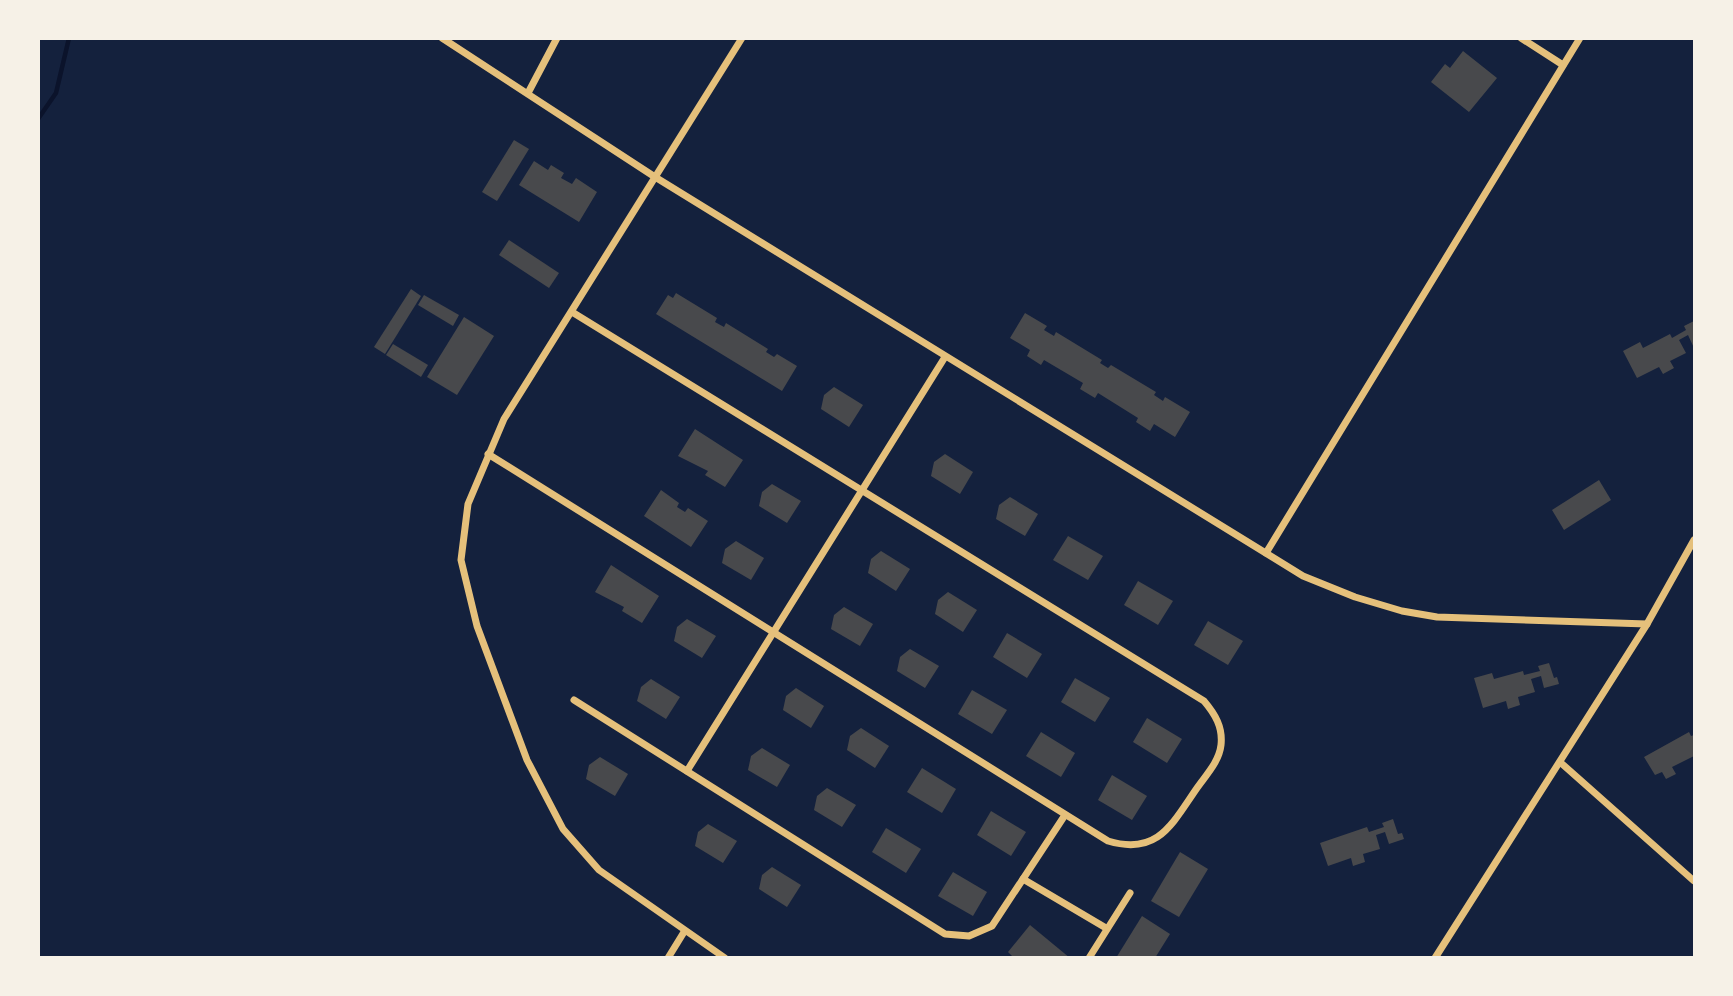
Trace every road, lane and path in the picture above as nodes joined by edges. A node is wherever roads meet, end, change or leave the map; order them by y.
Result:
1 (442, 38) edge
2 (557, 38) edge
3 (742, 38) edge
4 (1521, 38) edge
5 (1580, 38) edge
6 (1563, 65) junction
7 (528, 93) junction
8 (655, 177) junction
9 (572, 312) junction
10 (945, 357) junction
11 (488, 454) junction
12 (863, 491) junction
13 (1695, 540) edge
14 (1266, 553) junction
15 (1647, 624) junction
16 (775, 634) junction
17 (573, 700) dead end
18 (1561, 763) junction
19 (687, 771) junction
20 (1065, 815) junction
21 (1023, 879) junction
22 (1695, 881) edge
23 (1130, 893) dead end
24 (1106, 928) junction
25 (684, 932) junction
26 (668, 957) edge
27 (724, 957) edge
28 (1089, 957) edge
29 (1435, 957) edge

1 - 7 street
2 - 7 street
3 - 8 street
4 - 6 street
5 - 6 street
6 - 14 street
7 - 8 street
8 - 9 street
8 - 10 street
9 - 11 street
9 - 12 street
10 - 12 street
10 - 14 street
11 - 16 street
11 - 25 street
12 - 16 street
12 - 20 street
13 - 15 street
14 - 15 street
15 - 18 street
16 - 19 street
16 - 20 street
17 - 19 street
18 - 22 street
18 - 29 street
19 - 21 street
20 - 21 street
21 - 24 street
23 - 24 street
24 - 28 street
25 - 26 street
25 - 27 street

